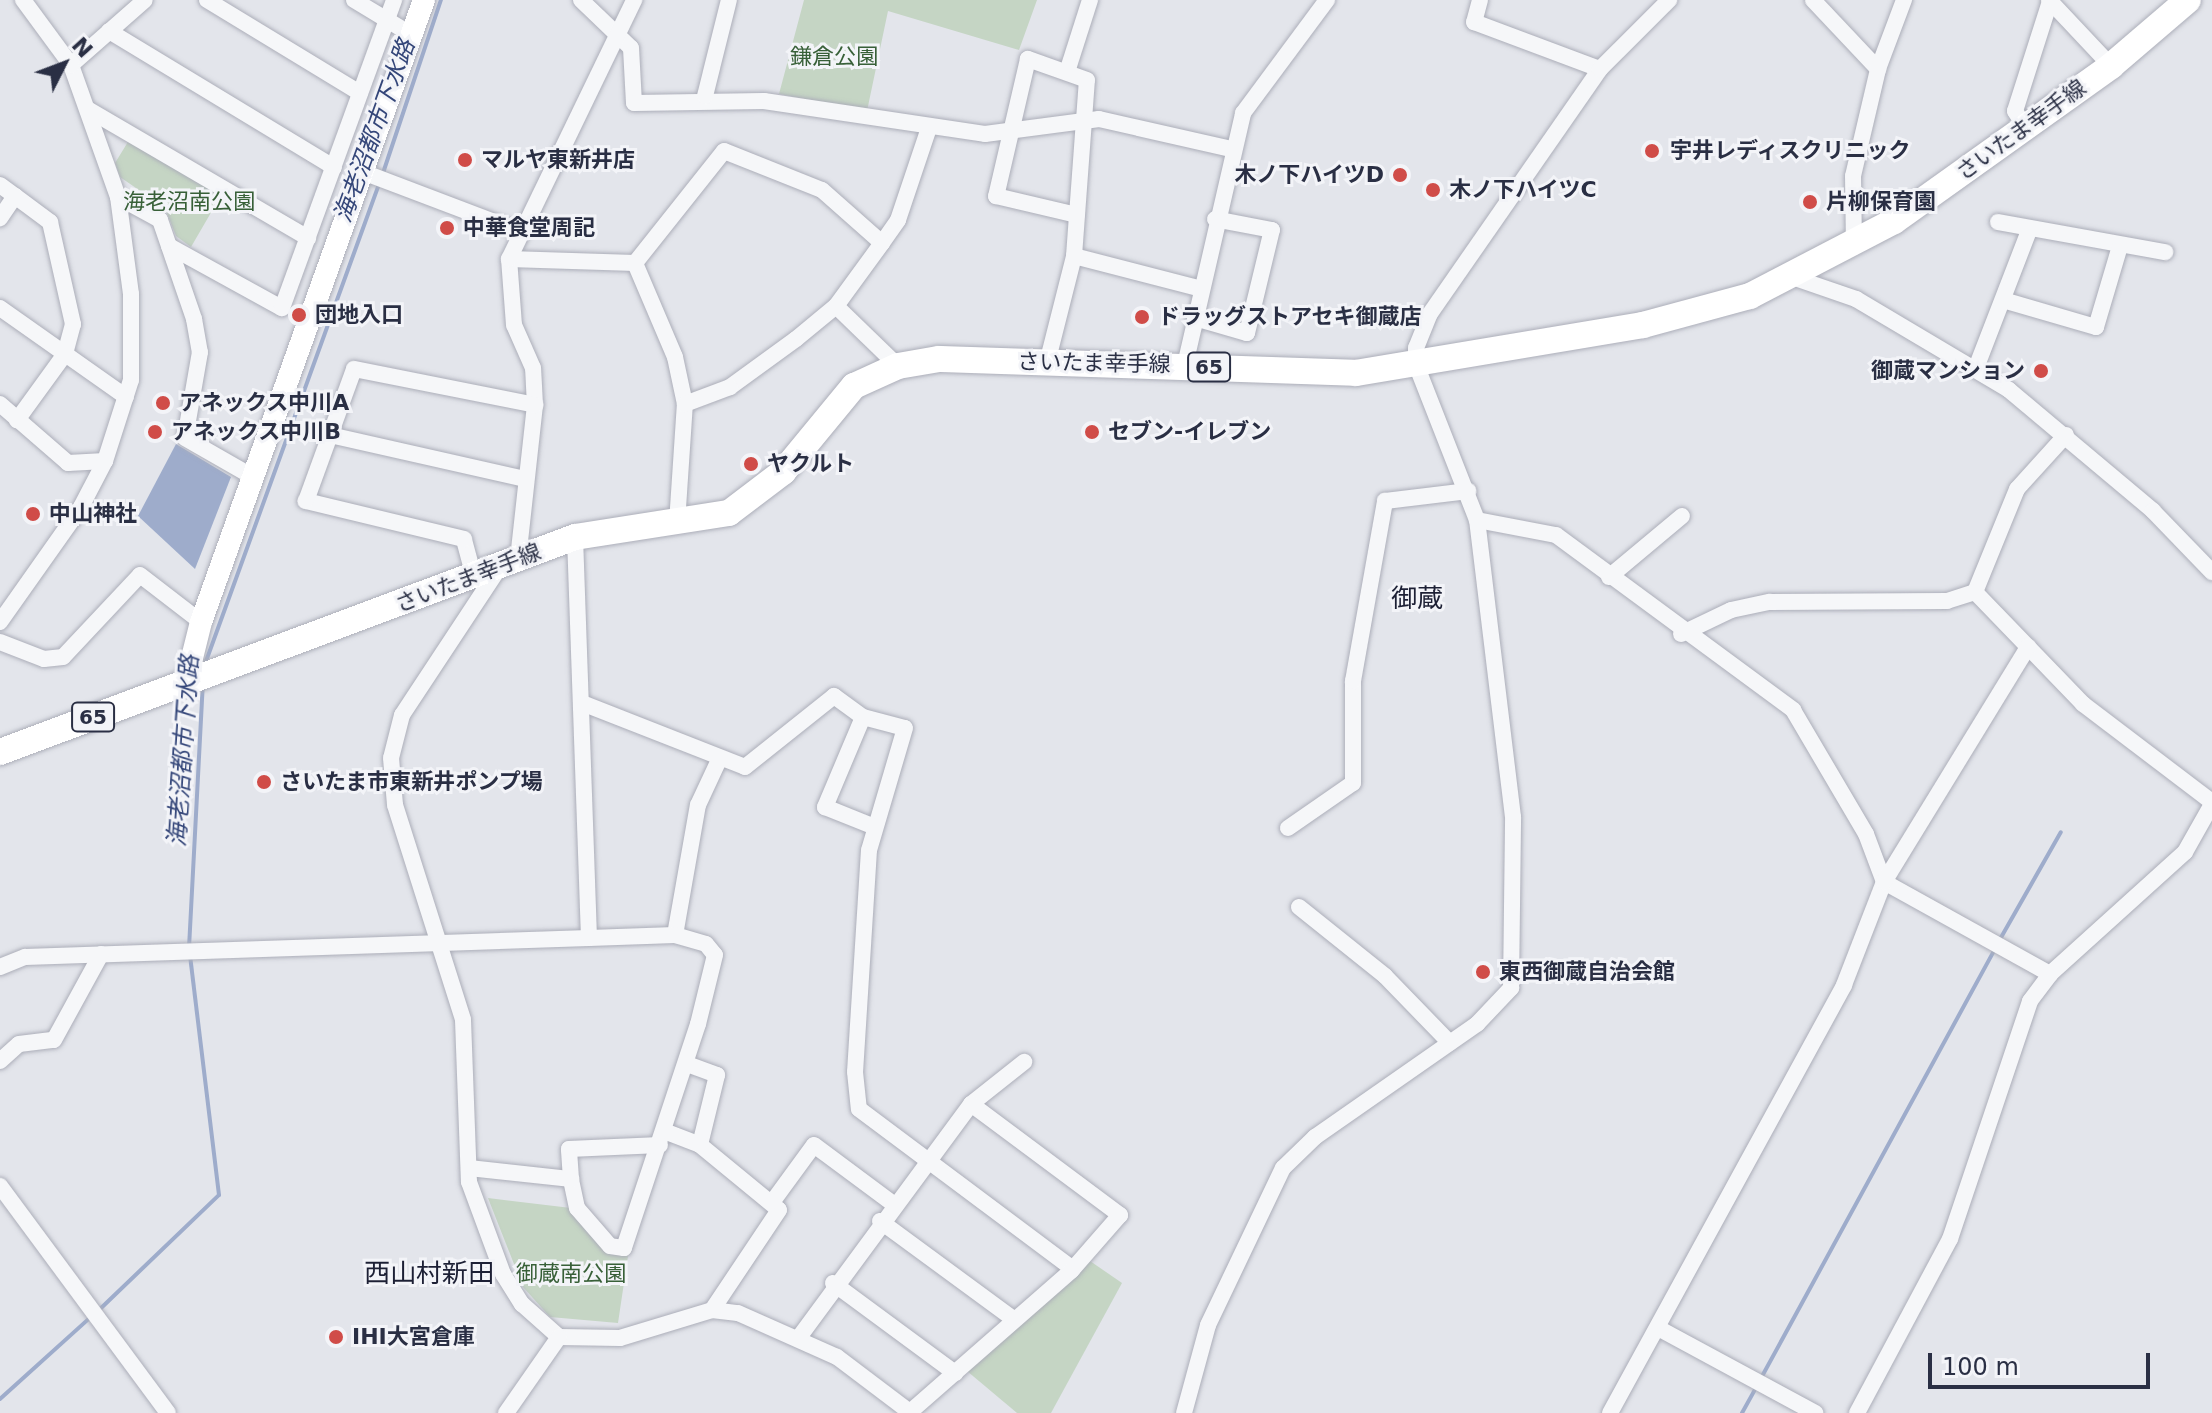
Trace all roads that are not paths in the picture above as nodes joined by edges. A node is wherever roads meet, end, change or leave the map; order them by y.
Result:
1 (23, 0) edge
2 (145, 0) edge
3 (207, 0) edge
4 (354, 0) edge
5 (394, 0) edge
6 (424, 0) edge
7 (581, 0) edge
8 (634, 0) edge
9 (729, 0) edge
10 (1090, 0) edge
11 (1327, 0) edge
12 (1480, 0) edge
13 (1669, 0) edge
14 (1813, 0) edge
15 (1904, 0) edge
16 (2188, 0) edge
17 (2050, 1) edge
18 (387, 20) junction
19 (617, 30) junction
20 (109, 31) junction
21 (412, 35) junction
22 (71, 65) junction
23 (2111, 66) junction
24 (1600, 69) junction
25 (1878, 69) junction
26 (1067, 72) junction
27 (360, 93) junction
28 (705, 96) junction
29 (89, 110) junction
30 (1085, 118) junction
31 (2025, 127) junction
32 (929, 128) junction
33 (1011, 131) junction
34 (1231, 149) junction
35 (334, 167) junction
36 (367, 173) junction
37 (0, 185) edge
38 (15, 196) junction
39 (118, 197) junction
40 (1077, 215) junction
41 (0, 218) edge
42 (1215, 219) junction
43 (1998, 222) dead end
44 (2029, 231) junction
45 (521, 232) junction
46 (308, 238) junction
47 (882, 243) junction
48 (169, 246) junction
49 (2120, 246) junction
50 (1854, 247) junction
51 (2165, 252) dead end
52 (1074, 256) junction
53 (509, 259) junction
54 (635, 263) junction
55 (1795, 278) junction
56 (1202, 289) junction
57 (2003, 300) junction
58 (836, 306) junction
59 (0, 308) edge
60 (1195, 318) junction
61 (65, 354) junction
62 (1047, 363) junction
63 (1416, 364) junction
64 (1185, 365) junction
65 (898, 366) junction
66 (1976, 368) junction
67 (126, 397) junction
68 (0, 404) edge
69 (685, 404) junction
70 (535, 405) junction
71 (17, 420) junction
72 (330, 435) junction
73 (2066, 435) junction
74 (105, 461) junction
75 (253, 477) junction
76 (526, 479) junction
77 (1468, 491) junction
78 (1682, 516) dead end
79 (1477, 520) junction
80 (677, 523) junction
81 (575, 537) junction
82 (508, 564) junction
83 (2212, 572) edge
84 (474, 577) junction
85 (1609, 577) junction
86 (1975, 592) junction
87 (0, 622) edge
88 (201, 622) junction
89 (1681, 634) junction
90 (0, 642) edge
91 (2028, 647) junction
92 (201, 677) junction
93 (582, 703) junction
94 (863, 717) junction
95 (0, 752) edge
96 (719, 760) junction
97 (2212, 803) edge
98 (875, 827) junction
99 (1288, 828) dead end
100 (1884, 882) junction
101 (1299, 907) dead end
102 (675, 935) junction
103 (589, 938) junction
104 (435, 943) junction
105 (101, 954) junction
106 (0, 967) edge
107 (2050, 974) junction
108 (1450, 1043) junction
109 (0, 1061) edge
110 (1024, 1062) dead end
111 (687, 1064) junction
112 (971, 1104) junction
113 (662, 1138) junction
114 (700, 1145) junction
115 (925, 1161) junction
116 (469, 1168) junction
117 (571, 1179) junction
118 (0, 1186) edge
119 (773, 1201) junction
120 (892, 1203) junction
121 (880, 1221) junction
122 (1073, 1269) junction
123 (833, 1283) junction
124 (712, 1310) junction
125 (1015, 1320) junction
126 (1658, 1328) junction
127 (800, 1336) junction
128 (559, 1337) junction
129 (955, 1373) junction
130 (911, 1412) edge
131 (168, 1413) edge
132 (506, 1413) edge
133 (1184, 1413) edge
134 (1610, 1413) edge
135 (1815, 1413) edge
136 (1857, 1413) edge

1 - 22 street
2 - 20 street
3 - 27 street
4 - 18 street
5 - 18 street
6 - 21 street
7 - 19 street
8 - 19 street
9 - 28 street
10 - 26 street
11 - 34 street
12 - 24 street
13 - 24 street
14 - 25 street
15 - 25 street
16 - 23 main road, さいたま幸手線 / 65
17 - 23 street
17 - 31 street
18 - 21 street
18 - 27 street
19 - 28 street
19 - 45 street
20 - 22 street
20 - 35 street
21 - 36 street
22 - 29 street
23 - 31 main road, さいたま幸手線 / 65
24 - 63 street
25 - 50 street
26 - 30 street
26 - 33 street
27 - 35 street
28 - 32 street
29 - 39 street
29 - 46 street
30 - 33 street
30 - 34 street
30 - 40 street
31 - 50 main road, さいたま幸手線 / 65
32 - 33 street
32 - 47 street
33 - 40 street
34 - 42 street
35 - 46 street
36 - 45 street
36 - 75 street
37 - 38 street
38 - 41 street
38 - 61 street
39 - 48 street
39 - 67 street
40 - 52 street
42 - 56 street
42 - 60 street
43 - 44 street
44 - 49 street
44 - 57 street
45 - 53 street
46 - 48 street
47 - 54 street
47 - 58 street
48 - 75 street
49 - 51 street
49 - 57 street
50 - 55 main road, さいたま幸手線 / 65
52 - 56 street
52 - 62 street
53 - 54 street
53 - 70 street
54 - 69 street
55 - 63 main road, さいたま幸手線 / 65
55 - 66 street
56 - 60 street
57 - 66 street
58 - 65 street
58 - 69 street
59 - 61 street
60 - 64 street
61 - 67 street
61 - 71 street
62 - 64 main road, さいたま幸手線 / 65
62 - 65 main road, さいたま幸手線 / 65
63 - 64 main road, さいたま幸手線 / 65
63 - 77 street
65 - 80 main road, さいたま幸手線 / 65
66 - 73 street
67 - 74 street
68 - 71 street
69 - 80 street
70 - 72 street
70 - 76 street
71 - 74 street
72 - 76 street
72 - 84 street
73 - 83 street
73 - 86 street
74 - 87 street
75 - 88 street
76 - 82 street
77 - 79 street
77 - 99 street
78 - 85 street
79 - 85 street
79 - 108 street
80 - 81 main road, さいたま幸手線 / 65
81 - 82 main road, さいたま幸手線 / 65
81 - 93 street
82 - 84 main road, さいたま幸手線 / 65
82 - 104 street
84 - 92 main road, さいたま幸手線 / 65
85 - 89 street
86 - 89 street
86 - 91 street
88 - 90 street
88 - 92 street
89 - 100 street
91 - 97 street
91 - 100 street
92 - 95 main road, さいたま幸手線 / 65
93 - 96 street
93 - 103 street
94 - 96 street
94 - 98 street
94 - 98 street
96 - 102 street
97 - 107 street
98 - 115 street
100 - 107 street
100 - 126 street
101 - 108 street
102 - 103 street
102 - 111 street
103 - 104 street
104 - 105 street
104 - 116 street
105 - 106 street
105 - 109 street
107 - 136 street
108 - 133 street
110 - 112 street
111 - 113 street
111 - 114 street
112 - 115 street
112 - 122 street
113 - 114 street
113 - 117 street
113 - 117 street
114 - 119 street
115 - 120 street
115 - 122 street
116 - 117 street
116 - 128 street
118 - 131 street
119 - 120 street
119 - 124 street
120 - 121 street
121 - 123 street
121 - 125 street
122 - 125 street
123 - 127 street
123 - 129 street
124 - 127 street
124 - 128 street
125 - 129 street
126 - 134 street
126 - 135 street
127 - 130 street
128 - 132 street
129 - 130 street

